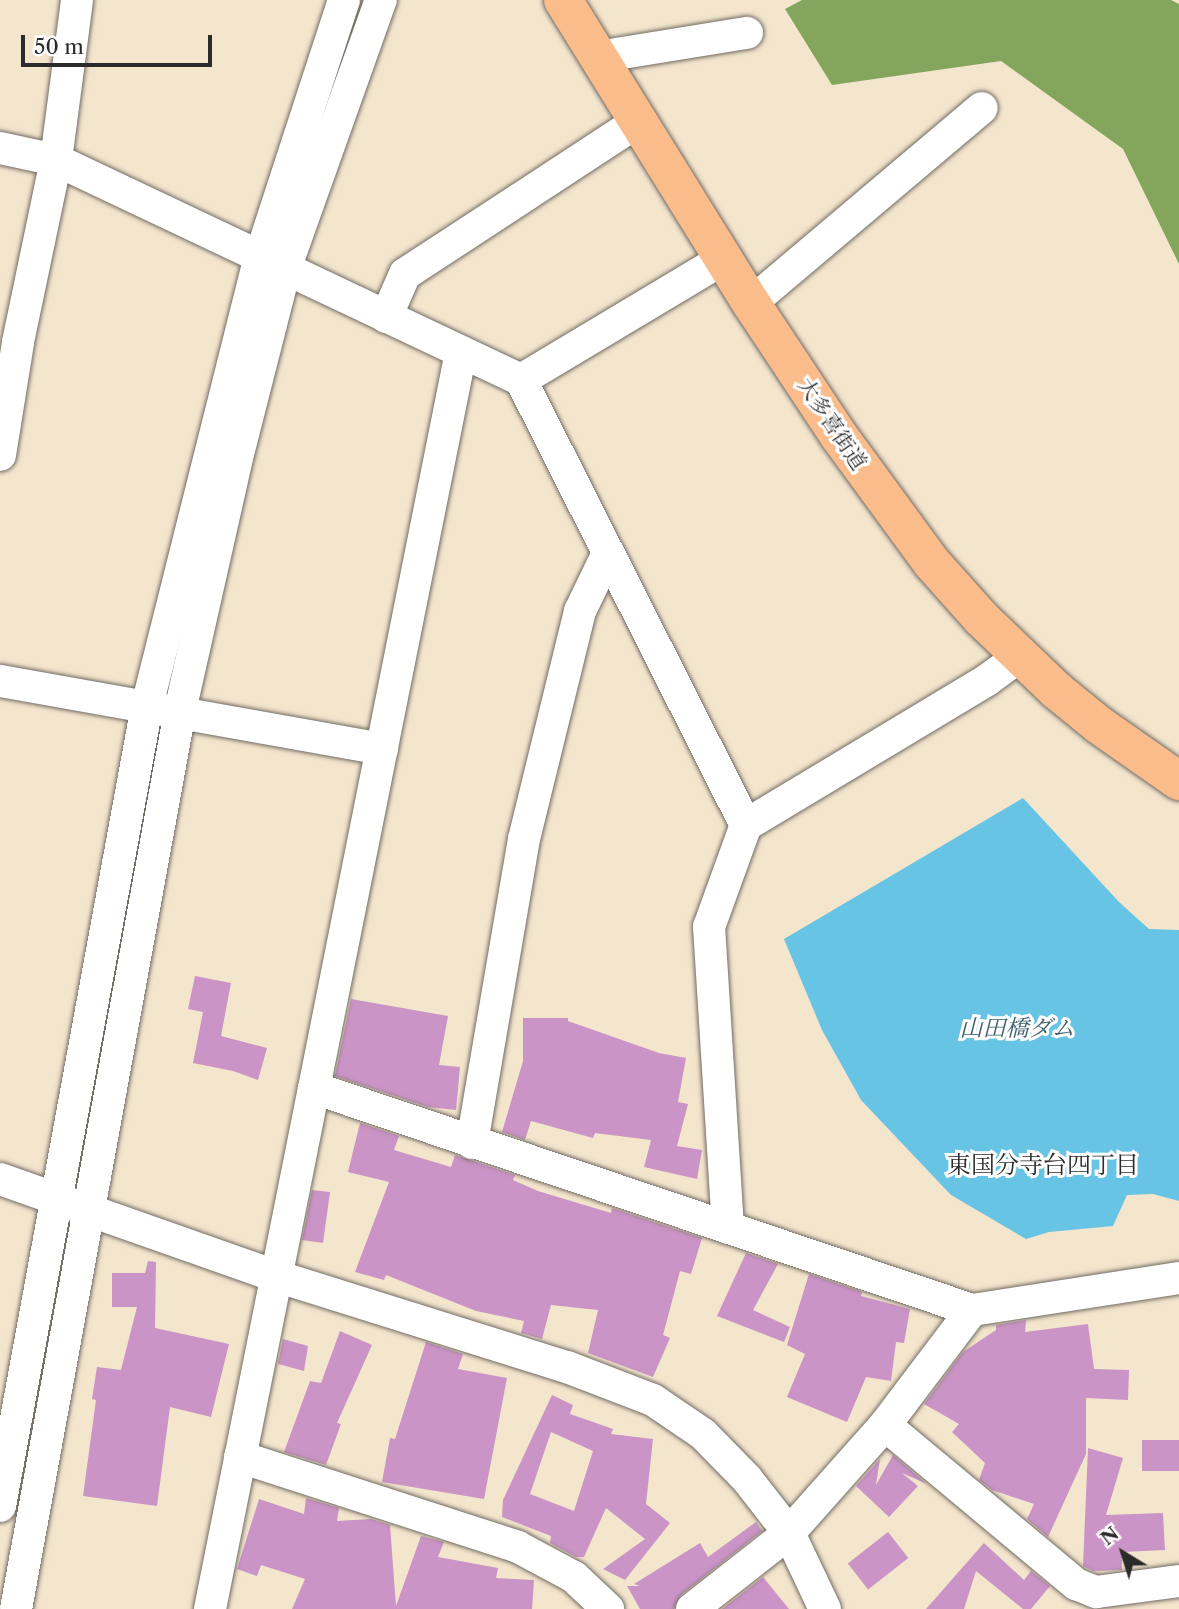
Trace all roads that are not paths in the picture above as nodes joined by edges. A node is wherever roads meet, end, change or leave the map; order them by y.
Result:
1 (77, 0) edge
2 (344, 0) edge
3 (381, 0) edge
4 (563, 0) edge
5 (747, 33) dead end
6 (598, 57) junction
7 (982, 108) dead end
8 (639, 121) junction
9 (0, 148) edge
10 (56, 160) junction
11 (725, 258) junction
12 (272, 263) junction
13 (751, 303) junction
14 (386, 317) junction
15 (9, 340) edge
16 (461, 352) junction
17 (521, 380) junction
18 (0, 455) edge
19 (608, 553) junction
20 (1020, 657) junction
21 (0, 681) edge
22 (147, 706) junction
23 (180, 710) junction
24 (382, 749) junction
25 (1179, 780) edge
26 (746, 825) junction
27 (314, 1088) junction
28 (472, 1143) junction
29 (0, 1179) edge
30 (55, 1200) junction
31 (90, 1211) junction
32 (728, 1228) junction
33 (276, 1276) junction
34 (1179, 1278) edge
35 (972, 1310) junction
36 (885, 1425) junction
37 (240, 1457) junction
38 (0, 1506) edge
39 (789, 1533) junction
40 (1179, 1581) edge
41 (16, 1609) edge
42 (210, 1609) edge
43 (608, 1609) edge
44 (692, 1609) edge
45 (825, 1609) edge

1 - 10 street
2 - 12 street
3 - 12 street
4 - 6 highway, 大多喜街道
5 - 6 street
6 - 8 highway, 大多喜街道
7 - 13 street
8 - 11 highway, 大多喜街道
8 - 14 street
9 - 10 street
10 - 12 street
10 - 15 street
11 - 13 highway, 大多喜街道
11 - 17 street
12 - 14 street
12 - 22 street
12 - 23 street
13 - 20 highway, 大多喜街道
14 - 16 street
15 - 18 street
16 - 17 street
16 - 24 street
17 - 19 street
19 - 26 street
19 - 28 street
20 - 25 highway, 大多喜街道
20 - 26 street
21 - 22 street
22 - 23 street
22 - 30 street
23 - 24 street
23 - 31 street
24 - 27 street
26 - 32 street
27 - 28 street
27 - 33 street
28 - 32 street
29 - 30 street
30 - 31 street
30 - 38 street
31 - 33 street
31 - 41 street
32 - 35 street
33 - 37 street
33 - 39 street
34 - 35 street
35 - 36 street
36 - 39 street
36 - 40 street
37 - 42 street
37 - 43 street
39 - 44 street
39 - 45 street

